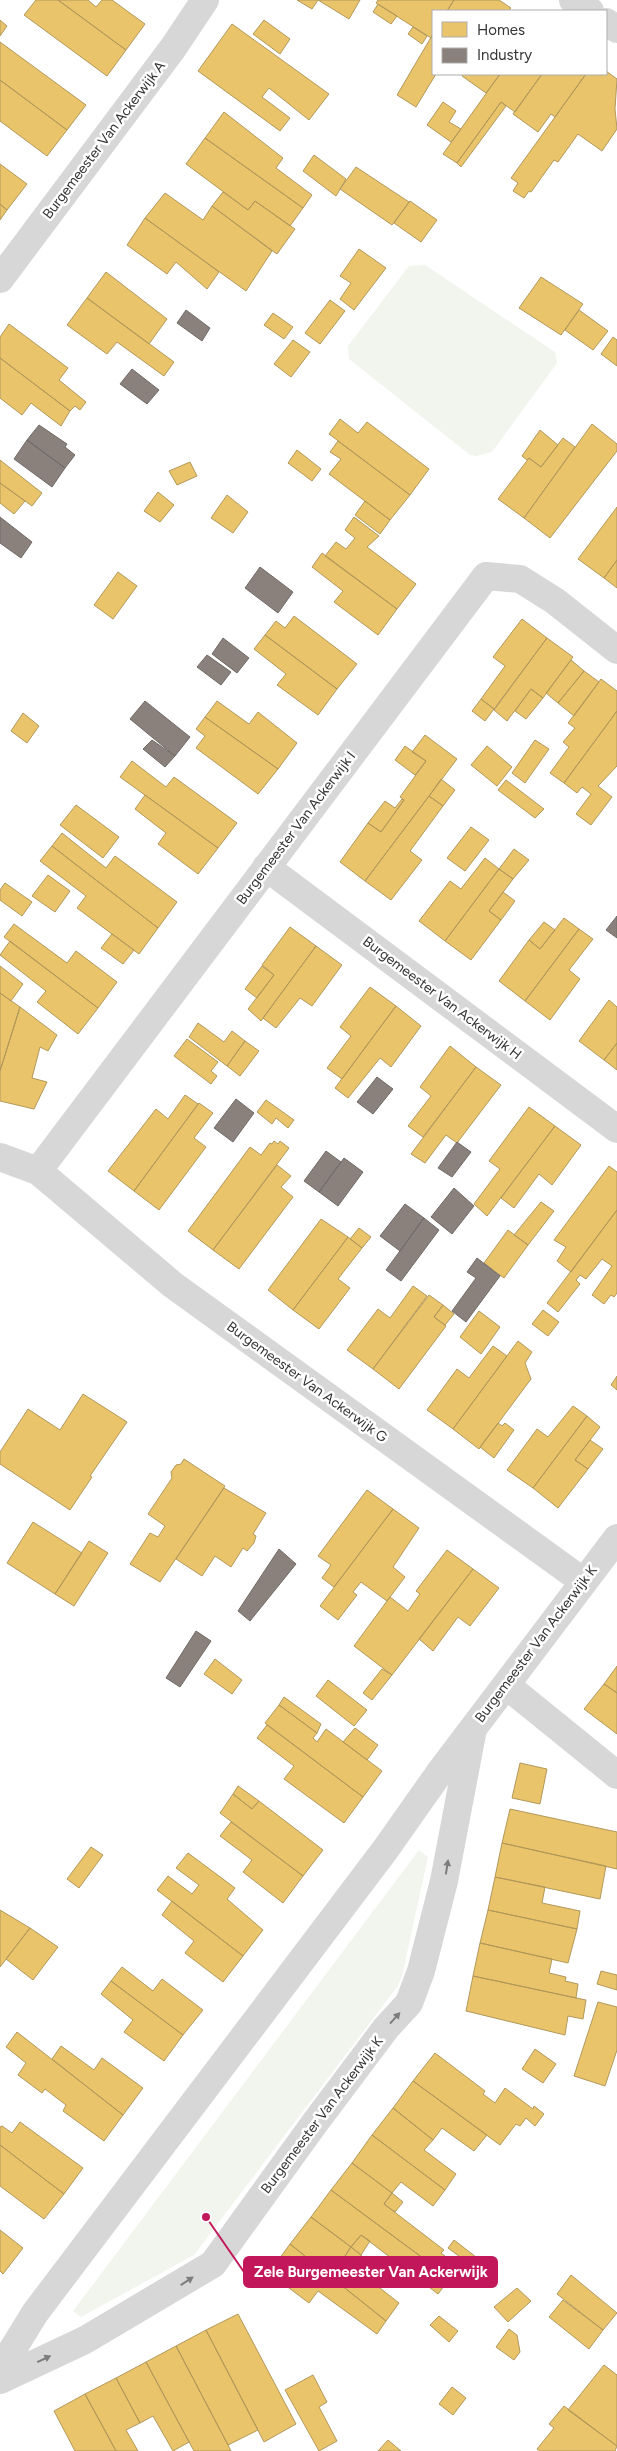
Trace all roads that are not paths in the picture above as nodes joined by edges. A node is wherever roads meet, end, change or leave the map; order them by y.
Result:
1 (205, 0) edge
2 (573, 0) edge
3 (588, 10) edge
4 (0, 279) edge
5 (617, 650) edge
6 (266, 867) junction
7 (617, 1130) edge
8 (0, 1157) edge
9 (38, 1171) junction
10 (617, 1538) edge
11 (584, 1582) junction
12 (507, 1686) junction
13 (474, 1726) junction
14 (617, 1775) edge
15 (0, 2370) edge
16 (0, 2380) edge

1 - 4 street, Burgemeester Van Ackerwijk A
2 - 3 street
5 - 6 street, Burgemeester Van Ackerwijk I
6 - 7 street, Burgemeester Van Ackerwijk H
6 - 9 street, Burgemeester Van Ackerwijk I
8 - 9 street
9 - 11 street, Burgemeester Van Ackerwijk G
10 - 11 street, Burgemeester Van Ackerwijk K
11 - 12 street, Burgemeester Van Ackerwijk K
12 - 13 street, Burgemeester Van Ackerwijk K
12 - 14 street
13 - 15 street, Burgemeester Van Ackerwijk K
16 -> 13 street, Burgemeester Van Ackerwijk K

